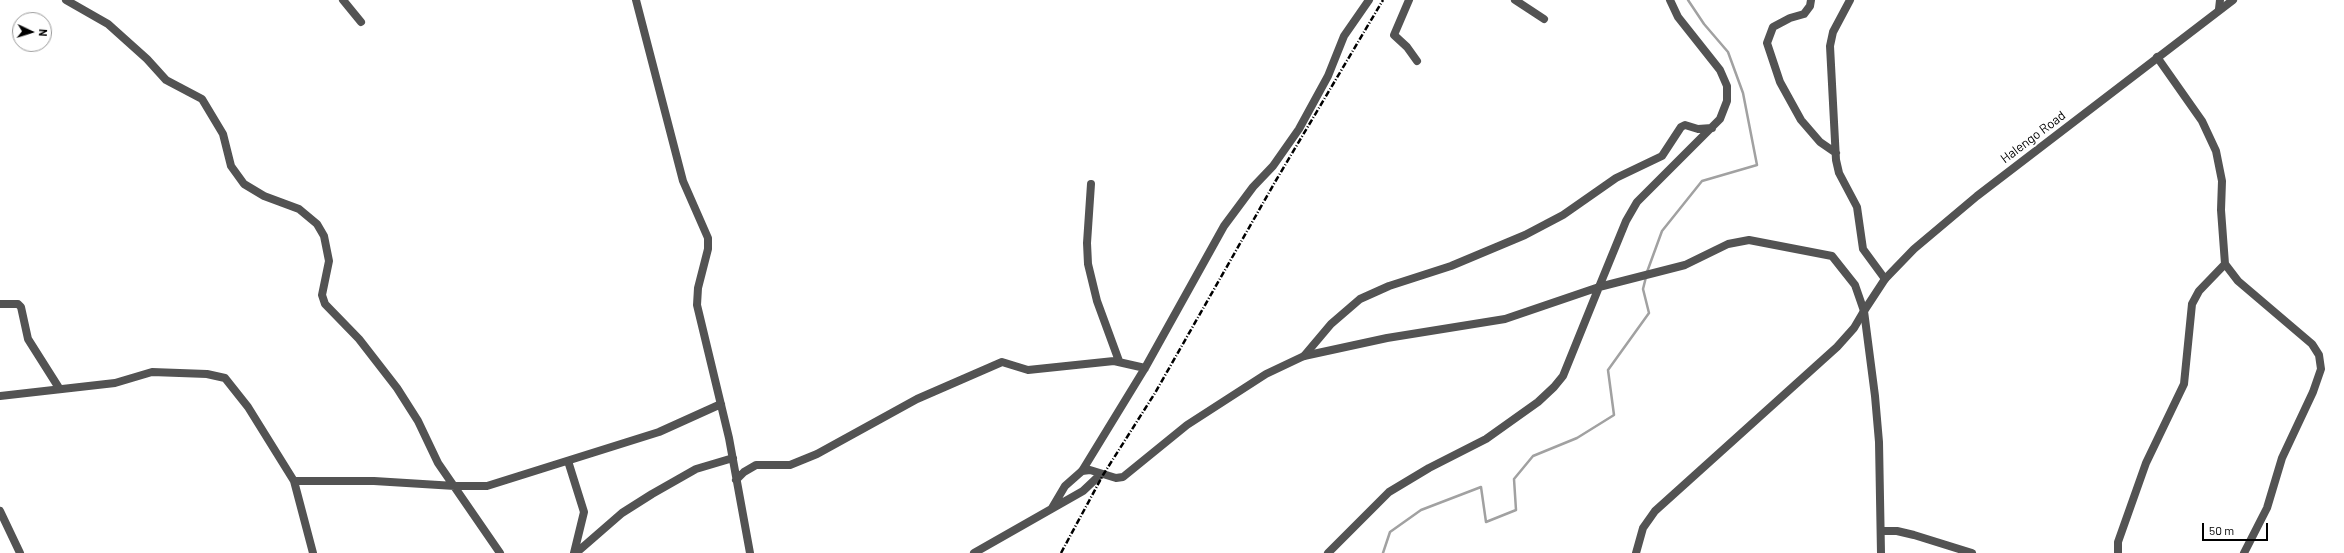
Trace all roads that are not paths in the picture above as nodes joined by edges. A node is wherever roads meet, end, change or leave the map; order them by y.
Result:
1 (66, 0) edge
2 (343, 0) edge
3 (636, 0) edge
4 (1369, 0) edge
5 (1409, 0) edge
6 (1515, 0) edge
7 (1670, 0) edge
8 (1811, 0) edge
9 (1850, 0) edge
10 (2220, 0) edge
11 (2233, 0) edge
12 (2219, 9) junction
13 (1544, 19) dead end
14 (361, 22) dead end
15 (2157, 57) junction
16 (1417, 61) dead end
17 (1712, 128) junction
18 (1836, 153) junction
19 (1091, 184) dead end
20 (2225, 264) junction
21 (1885, 279) junction
22 (1599, 287) junction
23 (0, 304) edge
24 (1864, 312) junction
25 (1304, 356) junction
26 (1119, 361) junction
27 (1145, 368) junction
28 (59, 388) junction
29 (0, 396) edge
30 (721, 404) junction
31 (733, 458) junction
32 (568, 461) junction
33 (1082, 471) junction
34 (1101, 474) junction
35 (736, 480) junction
36 (294, 481) junction
37 (455, 486) junction
38 (1052, 508) junction
39 (0, 511) edge
40 (1881, 531) junction
41 (20, 553) edge
42 (313, 553) edge
43 (500, 553) edge
44 (575, 553) edge
45 (750, 553) edge
46 (974, 553) edge
47 (1328, 553) edge
48 (1636, 553) edge
49 (1881, 553) edge
50 (1972, 553) edge
51 (2118, 553) edge
52 (2244, 553) edge

1 - 37 street
2 - 14 street
3 - 30 street
4 - 27 street
5 - 16 street
6 - 13 street
7 - 17 street
8 - 18 street
9 - 18 street
10 - 12 street
11 - 12 street, Halengo Road
12 - 15 street, Halengo Road
15 - 20 street
15 - 21 street, Halengo Road
17 - 22 street
17 - 25 street
18 - 21 street
19 - 26 street
20 - 51 street
20 - 52 street
21 - 24 street, Halengo Road
22 - 24 street
22 - 25 street
22 - 47 street
23 - 28 street
24 - 40 street
24 - 48 street, Halengo Road
25 - 34 street
26 - 27 street
26 - 35 street
27 - 33 street
28 - 29 street
28 - 36 street
30 - 31 street
30 - 32 street
31 - 35 street
31 - 44 street
32 - 37 street
32 - 44 street
33 - 34 street
33 - 38 street
34 - 38 street
35 - 45 street
36 - 37 street
36 - 42 street
37 - 43 street
38 - 46 street
39 - 41 street
40 - 49 street
40 - 50 street

